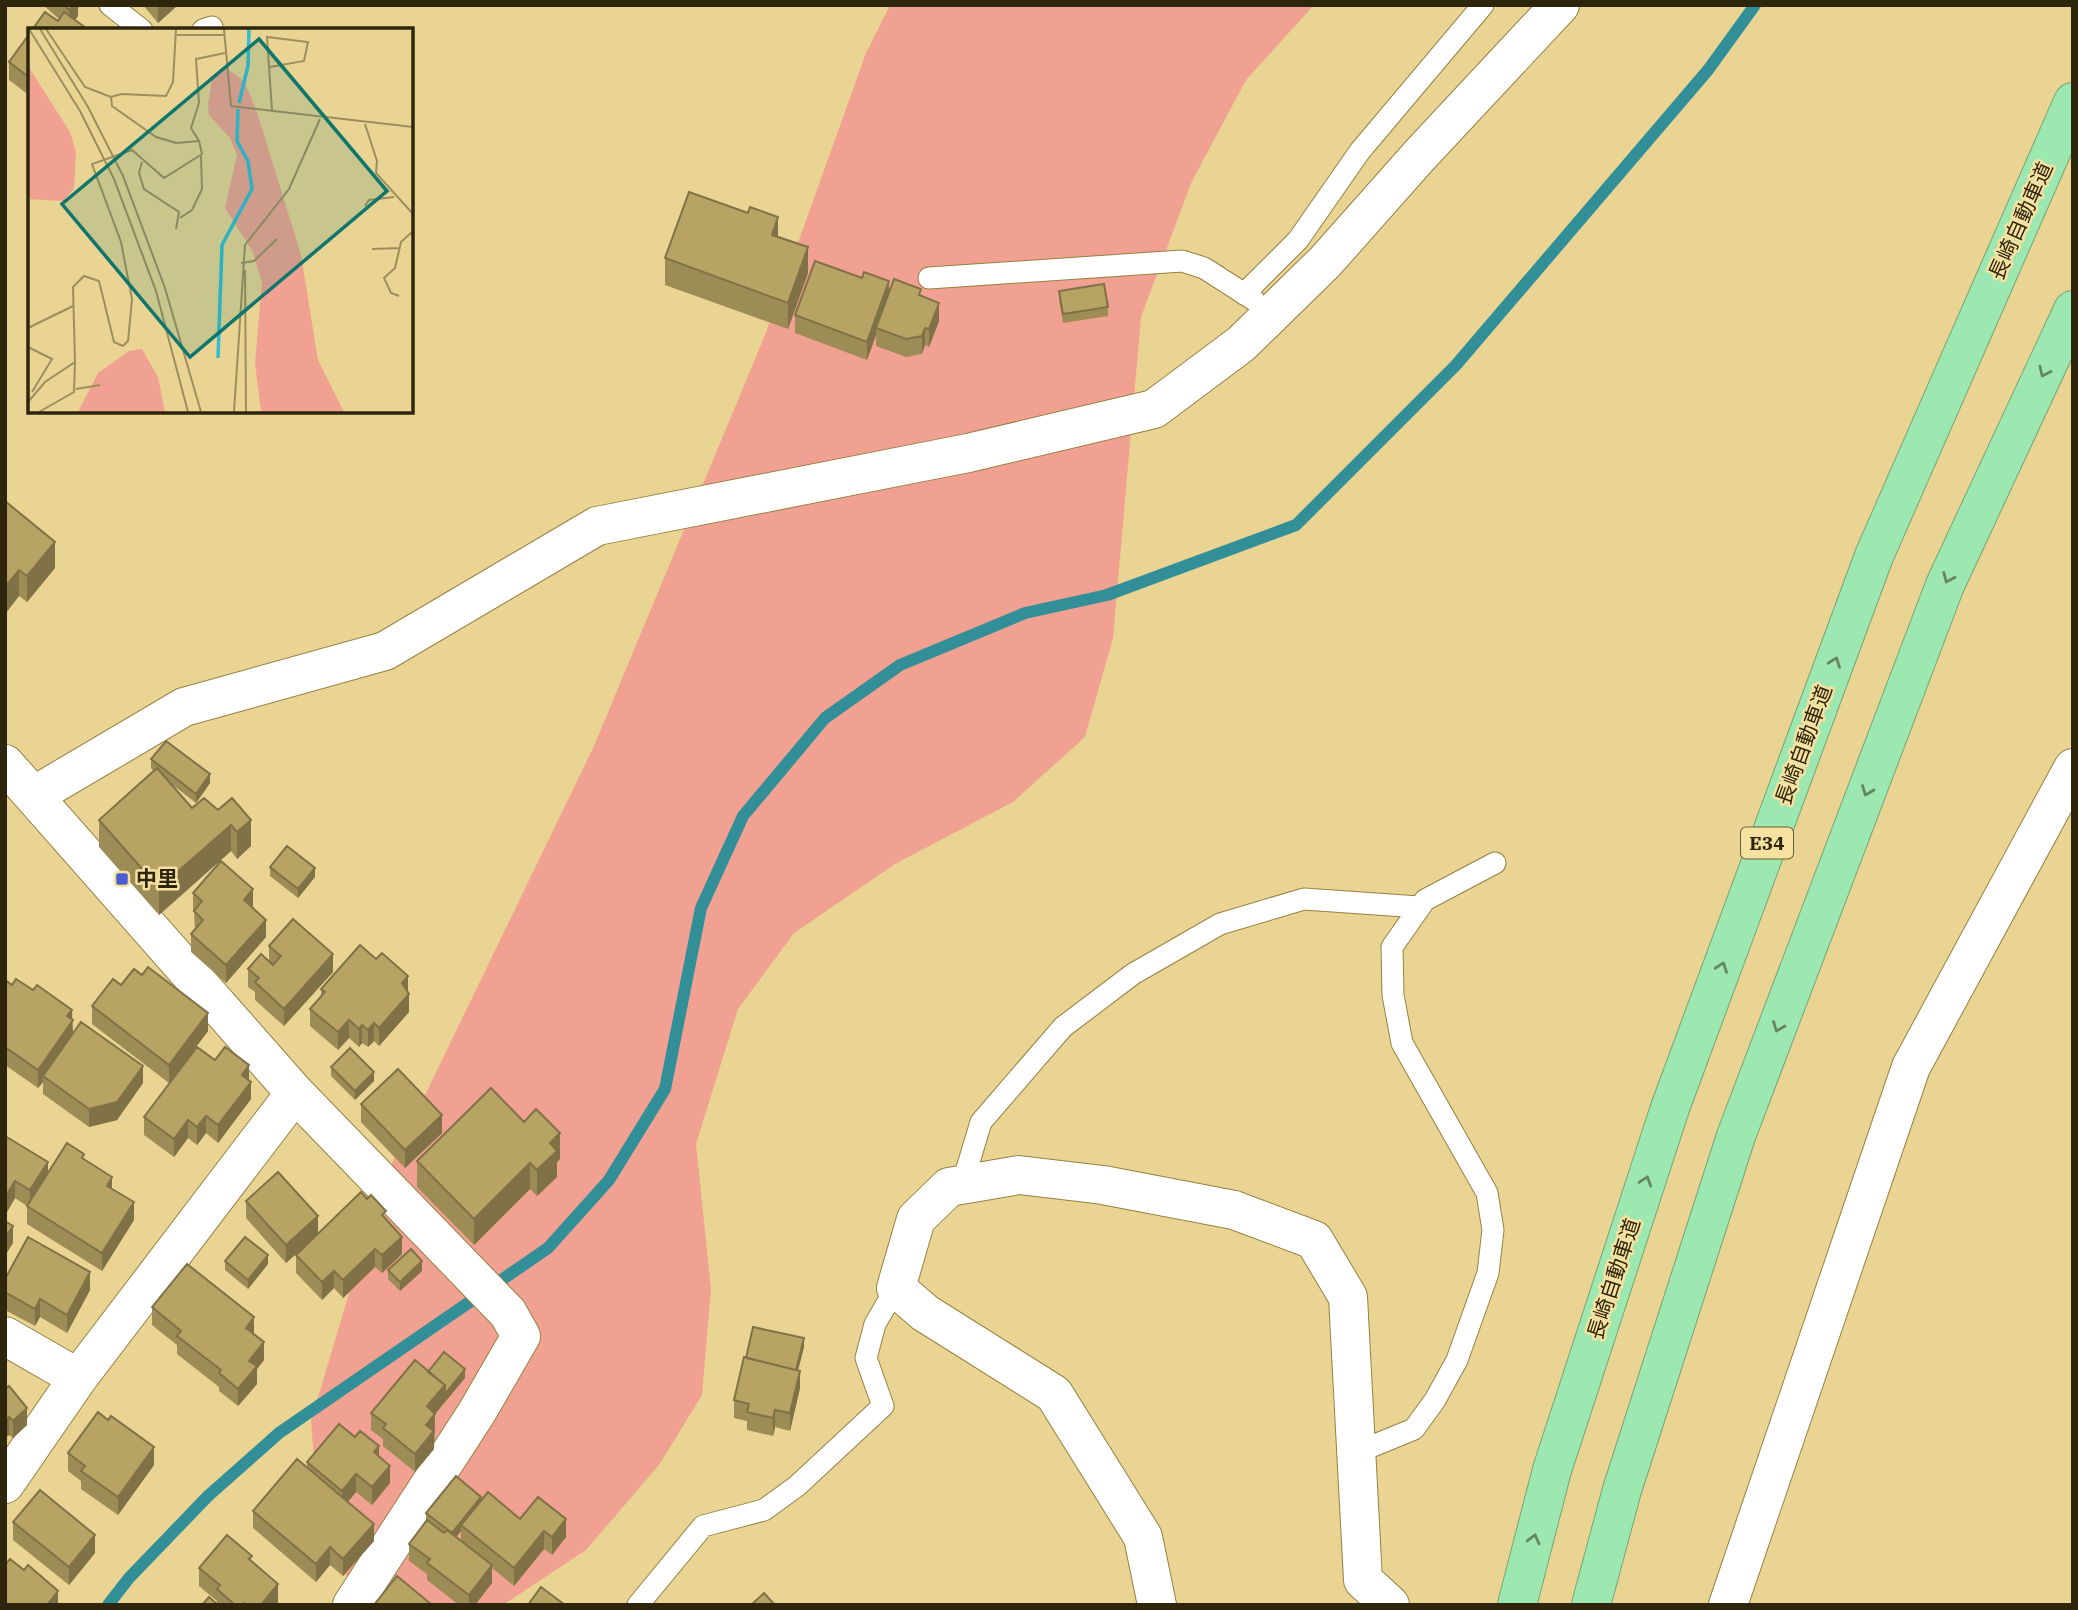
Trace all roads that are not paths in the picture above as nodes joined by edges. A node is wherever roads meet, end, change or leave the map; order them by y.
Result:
1 (110, 5) edge
2 (1483, 5) edge
3 (1560, 5) edge
4 (139, 28) edge
5 (2073, 102) edge
6 (929, 278) dead end
7 (1259, 303) junction
8 (2073, 310) edge
9 (5, 764) edge
10 (2073, 768) edge
11 (35, 795) junction
12 (1495, 863) dead end
13 (1419, 907) junction
14 (295, 1093) junction
15 (962, 1185) junction
16 (896, 1288) junction
17 (5, 1336) edge
18 (78, 1378) junction
19 (1358, 1452) junction
20 (5, 1484) edge
21 (352, 1605) edge
22 (638, 1605) edge
23 (1157, 1605) edge
24 (1390, 1605) edge
25 (1517, 1605) edge
26 (1591, 1605) edge
27 (1728, 1605) edge

1 - 4 lane
2 - 7 lane
3 - 7 street
25 -> 5 highway, 長崎自動車道 / E34
6 - 7 lane
7 - 11 street
8 -> 26 highway
9 - 11 street
10 - 27 street
11 - 14 street
12 - 13 lane
13 - 15 lane
13 - 19 lane
14 - 18 street
14 - 21 street
15 - 16 street
15 - 19 street
16 - 22 lane
16 - 23 street
17 - 18 street
18 - 20 street
19 - 24 street

